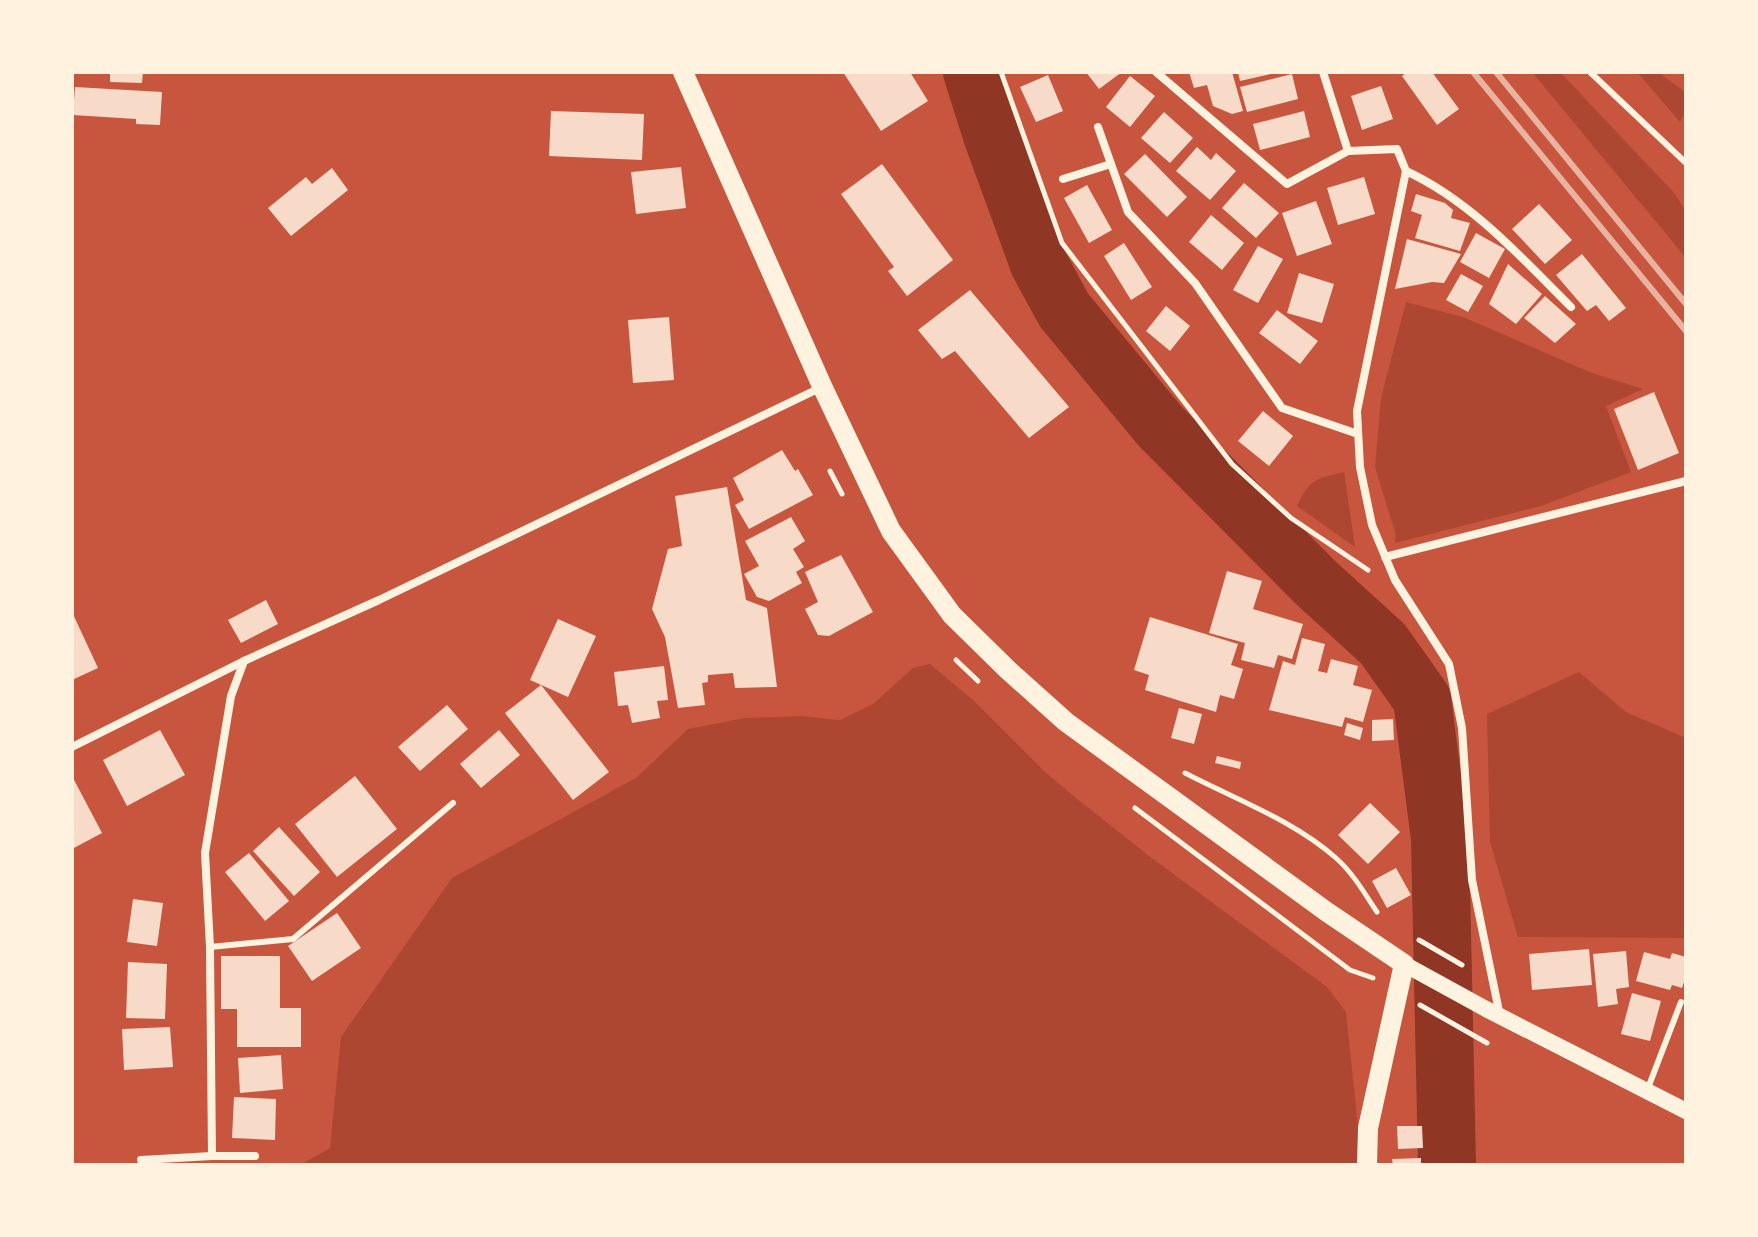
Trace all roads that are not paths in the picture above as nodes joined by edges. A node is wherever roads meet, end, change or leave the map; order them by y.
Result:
1 (683, 72) edge
2 (1156, 72) edge
3 (1323, 72) edge
4 (1590, 72) edge
5 (1098, 127) dead end
6 (1348, 151) junction
7 (1686, 163) edge
8 (1111, 164) junction
9 (1406, 171) junction
10 (1063, 179) dead end
11 (1571, 307) dead end
12 (822, 386) junction
13 (1358, 434) junction
14 (1686, 481) edge
15 (1385, 557) junction
16 (244, 661) junction
17 (72, 747) edge
18 (453, 803) dead end
19 (210, 947) junction
20 (1413, 968) junction
21 (1681, 1002) dead end
22 (1493, 1013) junction
23 (1648, 1090) junction
24 (1686, 1111) edge
25 (212, 1156) junction
26 (255, 1156) dead end
27 (141, 1160) dead end
28 (1367, 1165) edge

1 - 12 main road
2 - 6 street
3 - 6 street
4 - 7 lane
5 - 8 street
6 - 9 street
8 - 10 street
8 - 13 street
9 - 11 street
9 - 13 street
12 - 16 street
12 - 20 main road
13 - 15 street
14 - 15 street
15 - 22 street
16 - 17 street
16 - 19 street
18 - 19 lane
19 - 25 street
20 - 22 main road
20 - 28 main road
21 - 23 lane
22 - 23 main road
23 - 24 main road
25 - 26 street
25 - 27 street

